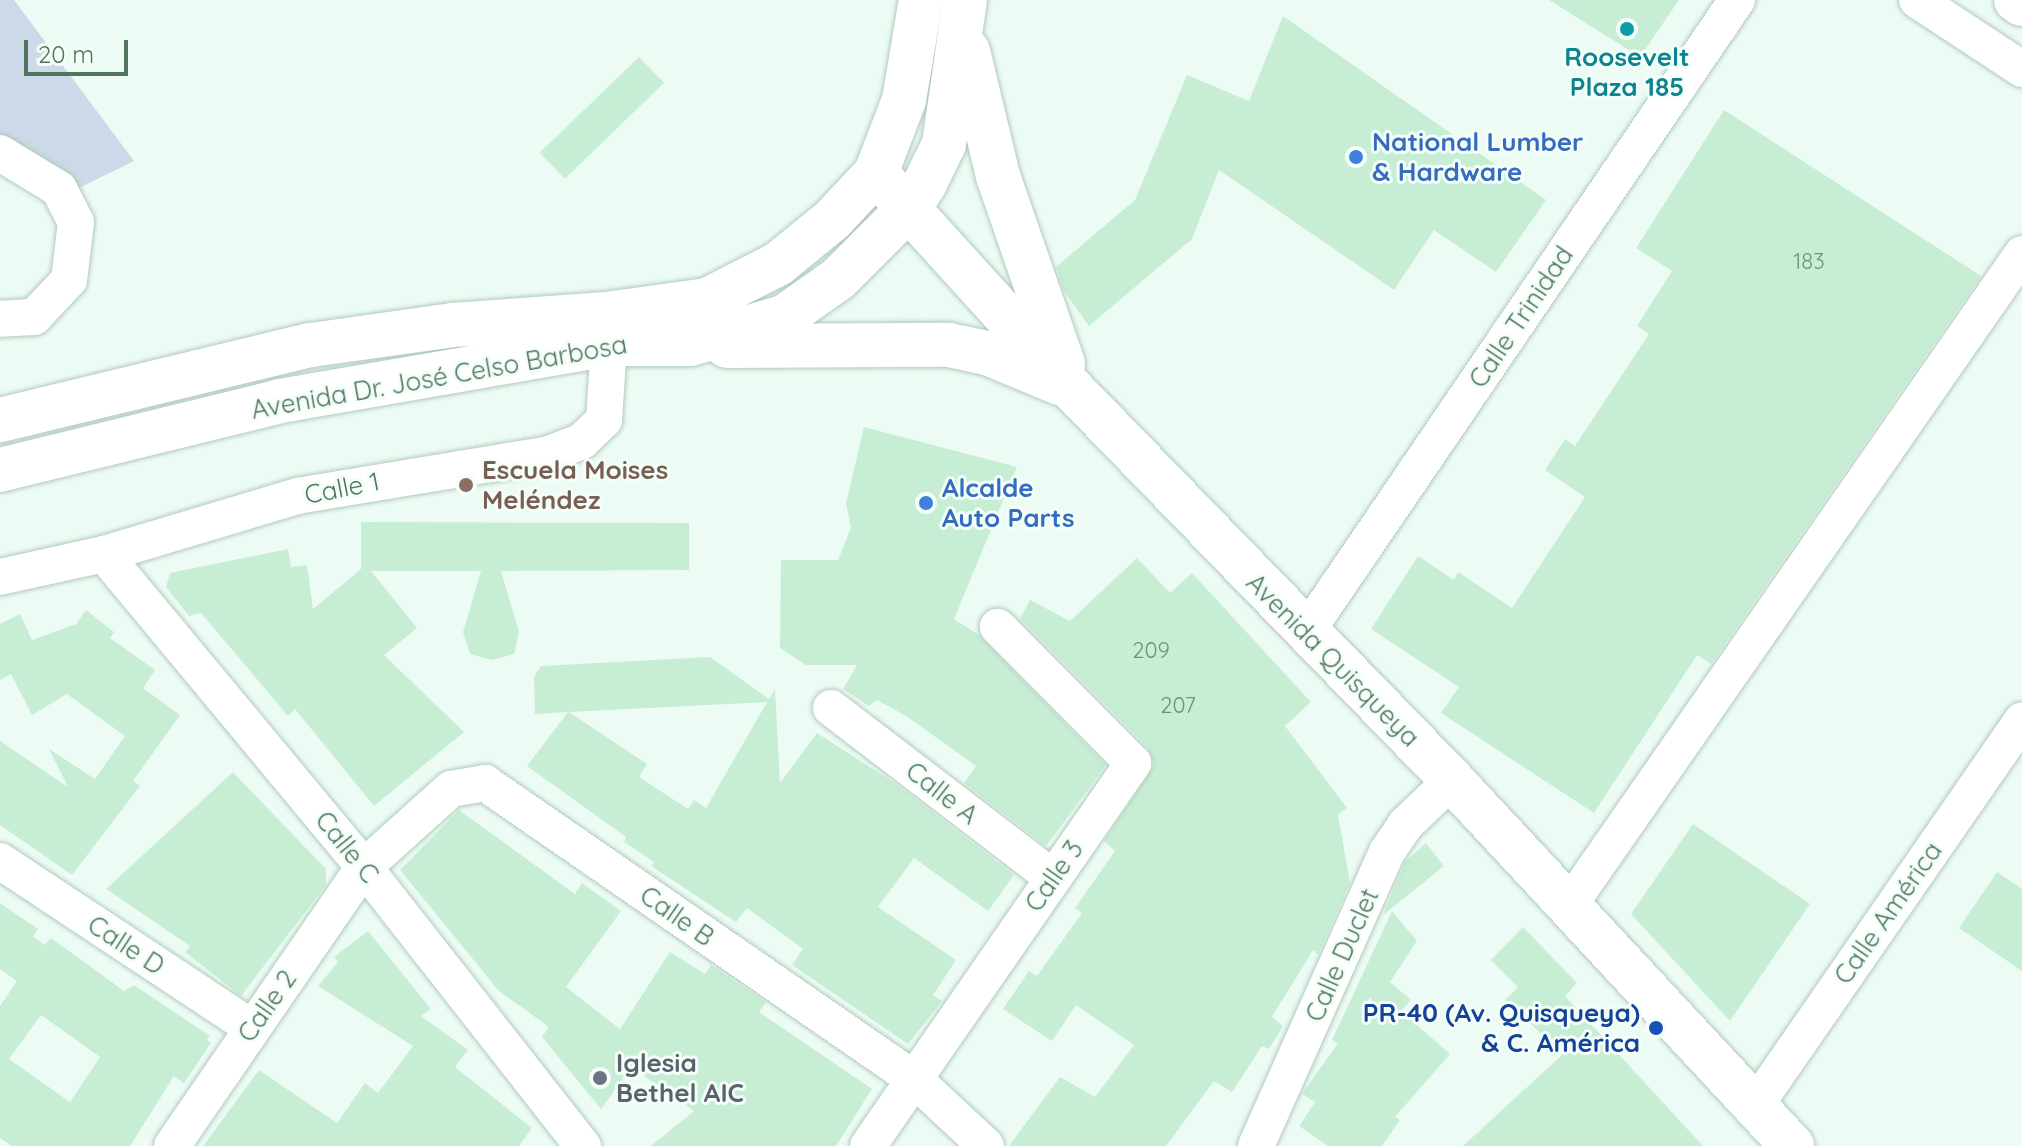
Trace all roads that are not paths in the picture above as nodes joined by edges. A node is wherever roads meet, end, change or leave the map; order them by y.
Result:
1 (921, 0) edge
2 (1737, 0) edge
3 (1917, 0) edge
4 (2016, 0) edge
5 (2022, 4) edge
6 (964, 12) edge
7 (2022, 69) edge
8 (0, 153) edge
9 (876, 173) junction
10 (910, 207) junction
11 (2022, 254) edge
12 (0, 319) edge
13 (608, 329) junction
14 (690, 344) junction
15 (1072, 389) junction
16 (0, 420) edge
17 (0, 470) edge
18 (104, 554) junction
19 (0, 577) edge
20 (998, 627) dead end
21 (1305, 634) junction
22 (831, 708) dead end
23 (2022, 721) edge
24 (1452, 780) junction
25 (0, 861) edge
26 (364, 867) junction
27 (1053, 878) junction
28 (1568, 907) junction
29 (252, 1028) junction
30 (914, 1079) junction
31 (1755, 1106) junction
32 (172, 1146) edge
33 (583, 1146) edge
34 (868, 1146) edge
35 (986, 1146) edge
36 (1256, 1146) edge
37 (1792, 1146) edge

1 - 9 street, Avenida Dr. José Celso Barbosa
2 - 21 street, Calle Trinidad
3 - 7 street
4 - 5 street
6 - 10 street, Avenida Dr. José Celso Barbosa
6 - 15 street
8 - 12 street
9 - 10 street, Avenida Quisqueya
9 - 13 street, Avenida Dr. José Celso Barbosa
10 - 14 street, Avenida Dr. José Celso Barbosa
10 - 15 street, Avenida Quisqueya
11 - 28 street
13 - 14 street, Avenida Dr. José Celso Barbosa
13 - 16 street, Avenida Dr. José Celso Barbosa
13 - 17 street, Avenida Dr. José Celso Barbosa
13 - 18 street, Calle 1
14 - 15 street
15 - 21 street, Avenida Quisqueya
18 - 19 street, Calle 1
18 - 26 street, Calle C
20 - 27 street, Calle 3
21 - 24 street, Avenida Quisqueya
22 - 27 street, Calle A
23 - 31 street, Calle América
24 - 28 street, Avenida Quisqueya
24 - 36 street, Calle Duclet
25 - 29 street, Calle D
26 - 29 street, Calle 2
26 - 30 street, Calle B
26 - 33 street, Calle C
27 - 30 street, Calle 3
28 - 31 street, Avenida Quisqueya
29 - 32 street, Calle 2
30 - 34 street, Calle 3
30 - 35 street, Calle B
31 - 37 street, Avenida Quisqueya

